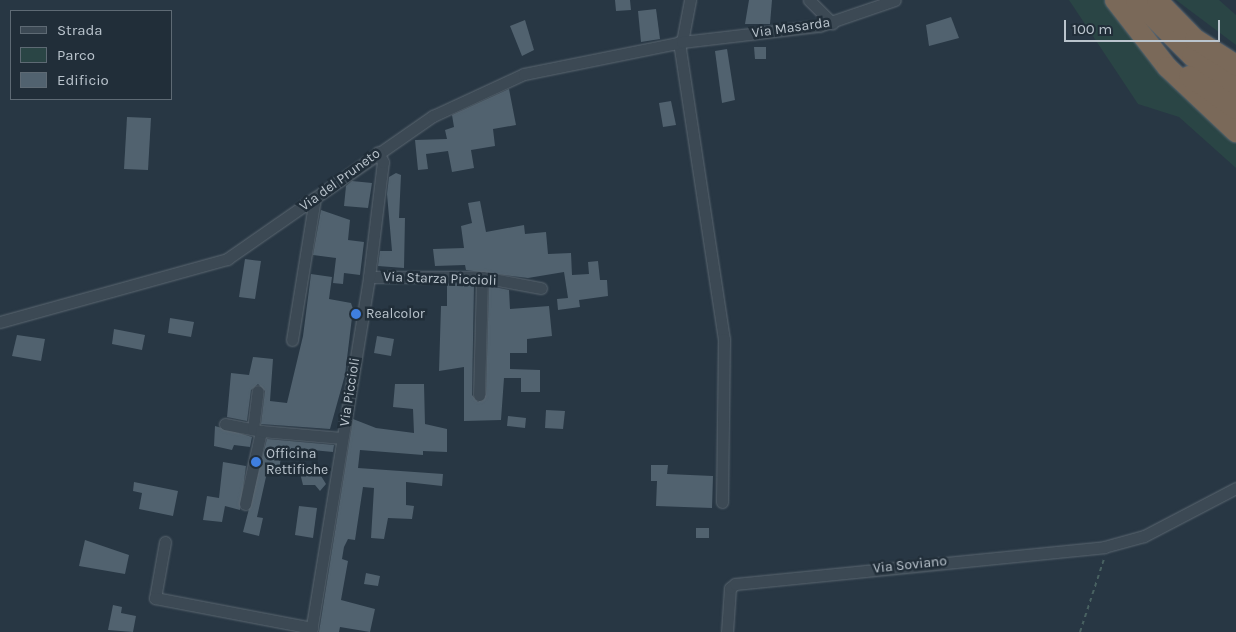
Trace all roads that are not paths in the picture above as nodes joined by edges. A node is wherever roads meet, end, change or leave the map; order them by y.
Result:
1 (690, 0) edge
2 (809, 0) edge
3 (896, 0) edge
4 (1115, 0) edge
5 (1157, 0) edge
6 (1132, 9) edge
7 (832, 23) junction
8 (680, 42) junction
9 (1236, 65) edge
10 (1236, 86) edge
11 (1236, 109) edge
12 (1236, 132) edge
13 (378, 152) junction
14 (316, 198) junction
15 (369, 277) junction
16 (482, 277) junction
17 (541, 288) dead end
18 (0, 322) edge
19 (292, 340) dead end
20 (258, 391) dead end
21 (479, 395) dead end
22 (225, 424) dead end
23 (257, 430) junction
24 (342, 438) junction
25 (1236, 488) edge
26 (722, 502) dead end
27 (245, 504) dead end
28 (165, 542) dead end
29 (312, 630) edge
30 (727, 632) edge

1 - 8 street
2 - 7 street
3 - 7 street, Via Masarda
4 - 6 highway
5 - 9 highway
6 - 10 highway
6 - 11 highway
6 - 12 highway
7 - 8 street, Via Masarda
8 - 13 street, Via del Pruneto
8 - 26 street
13 - 14 street, Via del Pruneto
13 - 15 street, Via Piccioli
14 - 18 street, Via del Pruneto
14 - 19 street
15 - 16 street, Via Starza Piccioli
15 - 24 street, Via Piccioli
16 - 17 street, Via Starza Piccioli
16 - 21 street
20 - 23 street
22 - 23 street
23 - 24 street
23 - 27 street
24 - 29 street, Via Piccioli
25 - 30 street, Via Soviano
28 - 29 street

